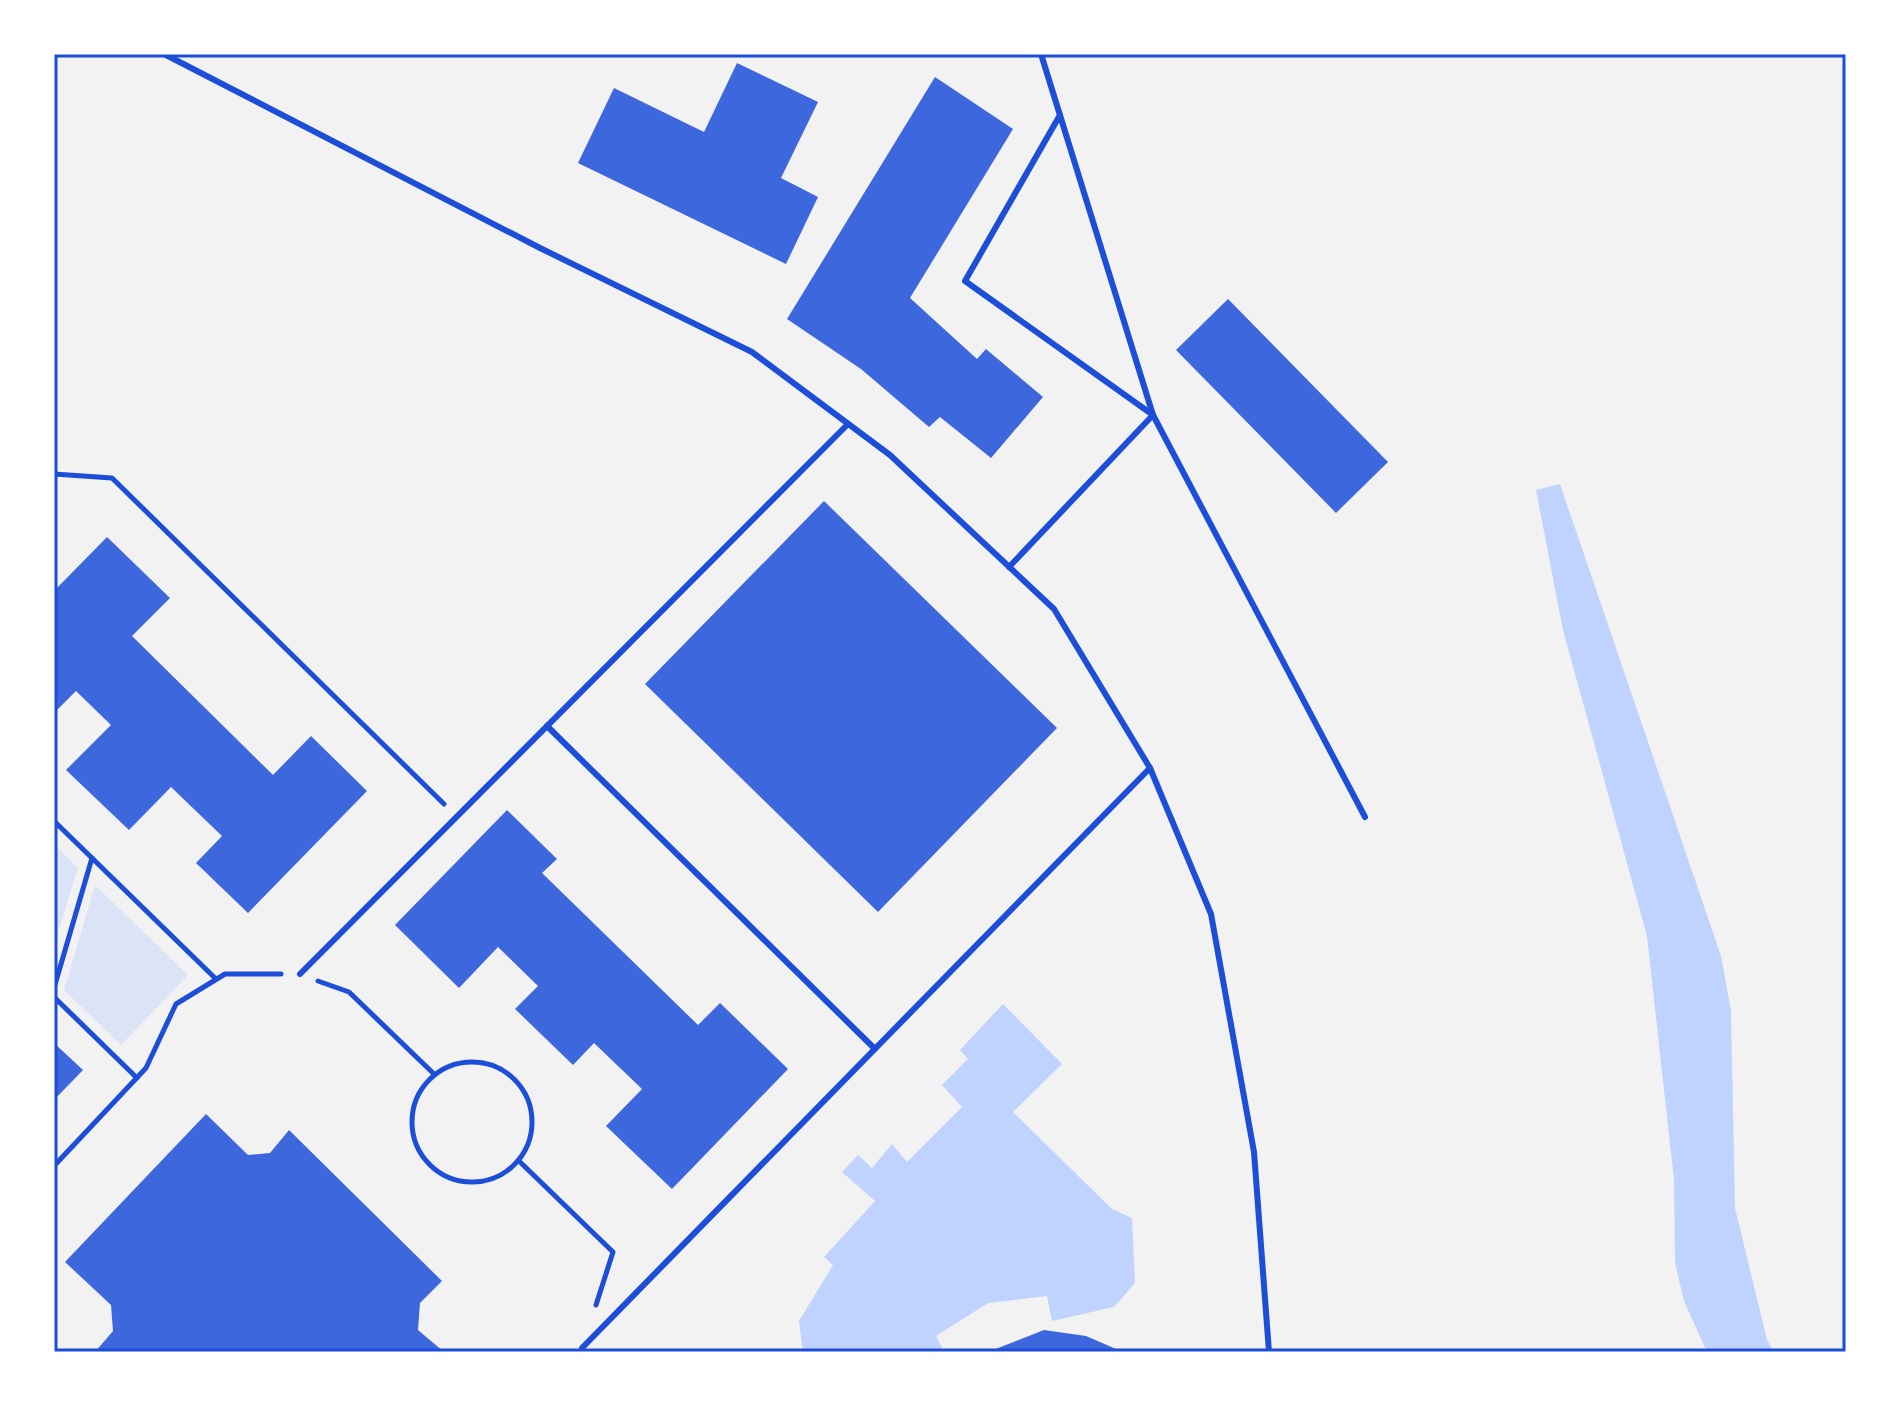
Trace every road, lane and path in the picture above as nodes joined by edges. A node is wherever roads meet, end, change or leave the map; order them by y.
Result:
1 (164, 54) edge
2 (1041, 54) edge
3 (1060, 115) junction
4 (1153, 415) junction
5 (848, 424) junction
6 (54, 474) edge
7 (1009, 567) junction
8 (547, 726) junction
9 (1150, 768) junction
10 (457, 816) junction
11 (1365, 817) dead end
12 (56, 824) edge
13 (92, 857) junction
14 (300, 974) junction
15 (216, 979) junction
16 (54, 988) edge
17 (54, 997) edge
18 (875, 1049) junction
19 (434, 1074) junction
20 (137, 1078) junction
21 (519, 1161) junction
22 (54, 1166) edge
23 (595, 1307) dead end
24 (582, 1348) dead end
25 (1269, 1352) edge

1 - 5 lane
2 - 3 lane
3 - 4 lane
3 - 4 lane
4 - 7 lane
4 - 11 lane
5 - 7 lane
5 - 8 lane
6 - 10 path
7 - 9 lane
8 - 10 lane
8 - 18 lane
9 - 18 lane
9 - 25 lane
10 - 14 lane
12 - 13 path
13 - 15 path
13 - 16 path
14 - 15 path
14 - 19 path
15 - 20 path
17 - 20 path
18 - 24 lane
19 - 21 path
19 - 21 path
20 - 22 path
21 - 23 path

